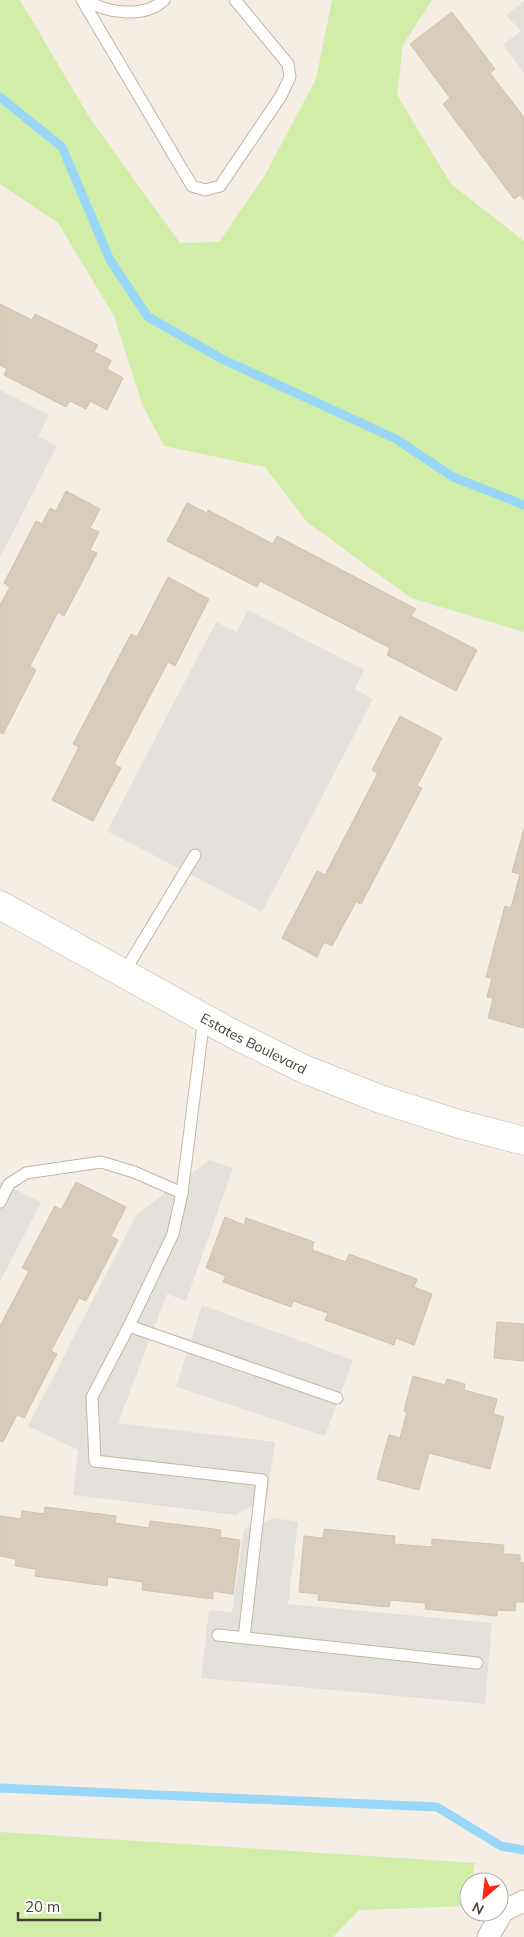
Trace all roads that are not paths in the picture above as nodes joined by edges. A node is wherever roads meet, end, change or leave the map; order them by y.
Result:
1 (82, 0) edge
2 (88, 0) edge
3 (164, 0) edge
4 (235, 0) edge
5 (195, 855) dead end
6 (0, 905) edge
7 (123, 974) junction
8 (204, 1017) junction
9 (524, 1141) edge
10 (182, 1193) junction
11 (0, 1202) edge
12 (129, 1326) junction
13 (337, 1398) dead end
14 (218, 1635) dead end
15 (244, 1638) junction
16 (477, 1662) dead end
17 (524, 1901) edge
18 (488, 1937) edge

1 - 4 lane
2 - 3 lane
5 - 7 lane
6 - 7 street, Estates Boulevard
7 - 8 street, Estates Boulevard
8 - 9 street, Estates Boulevard
8 - 10 lane
10 - 11 lane
10 - 12 lane
12 - 13 lane
12 - 15 lane
14 - 15 lane
15 - 16 lane
17 - 18 street

